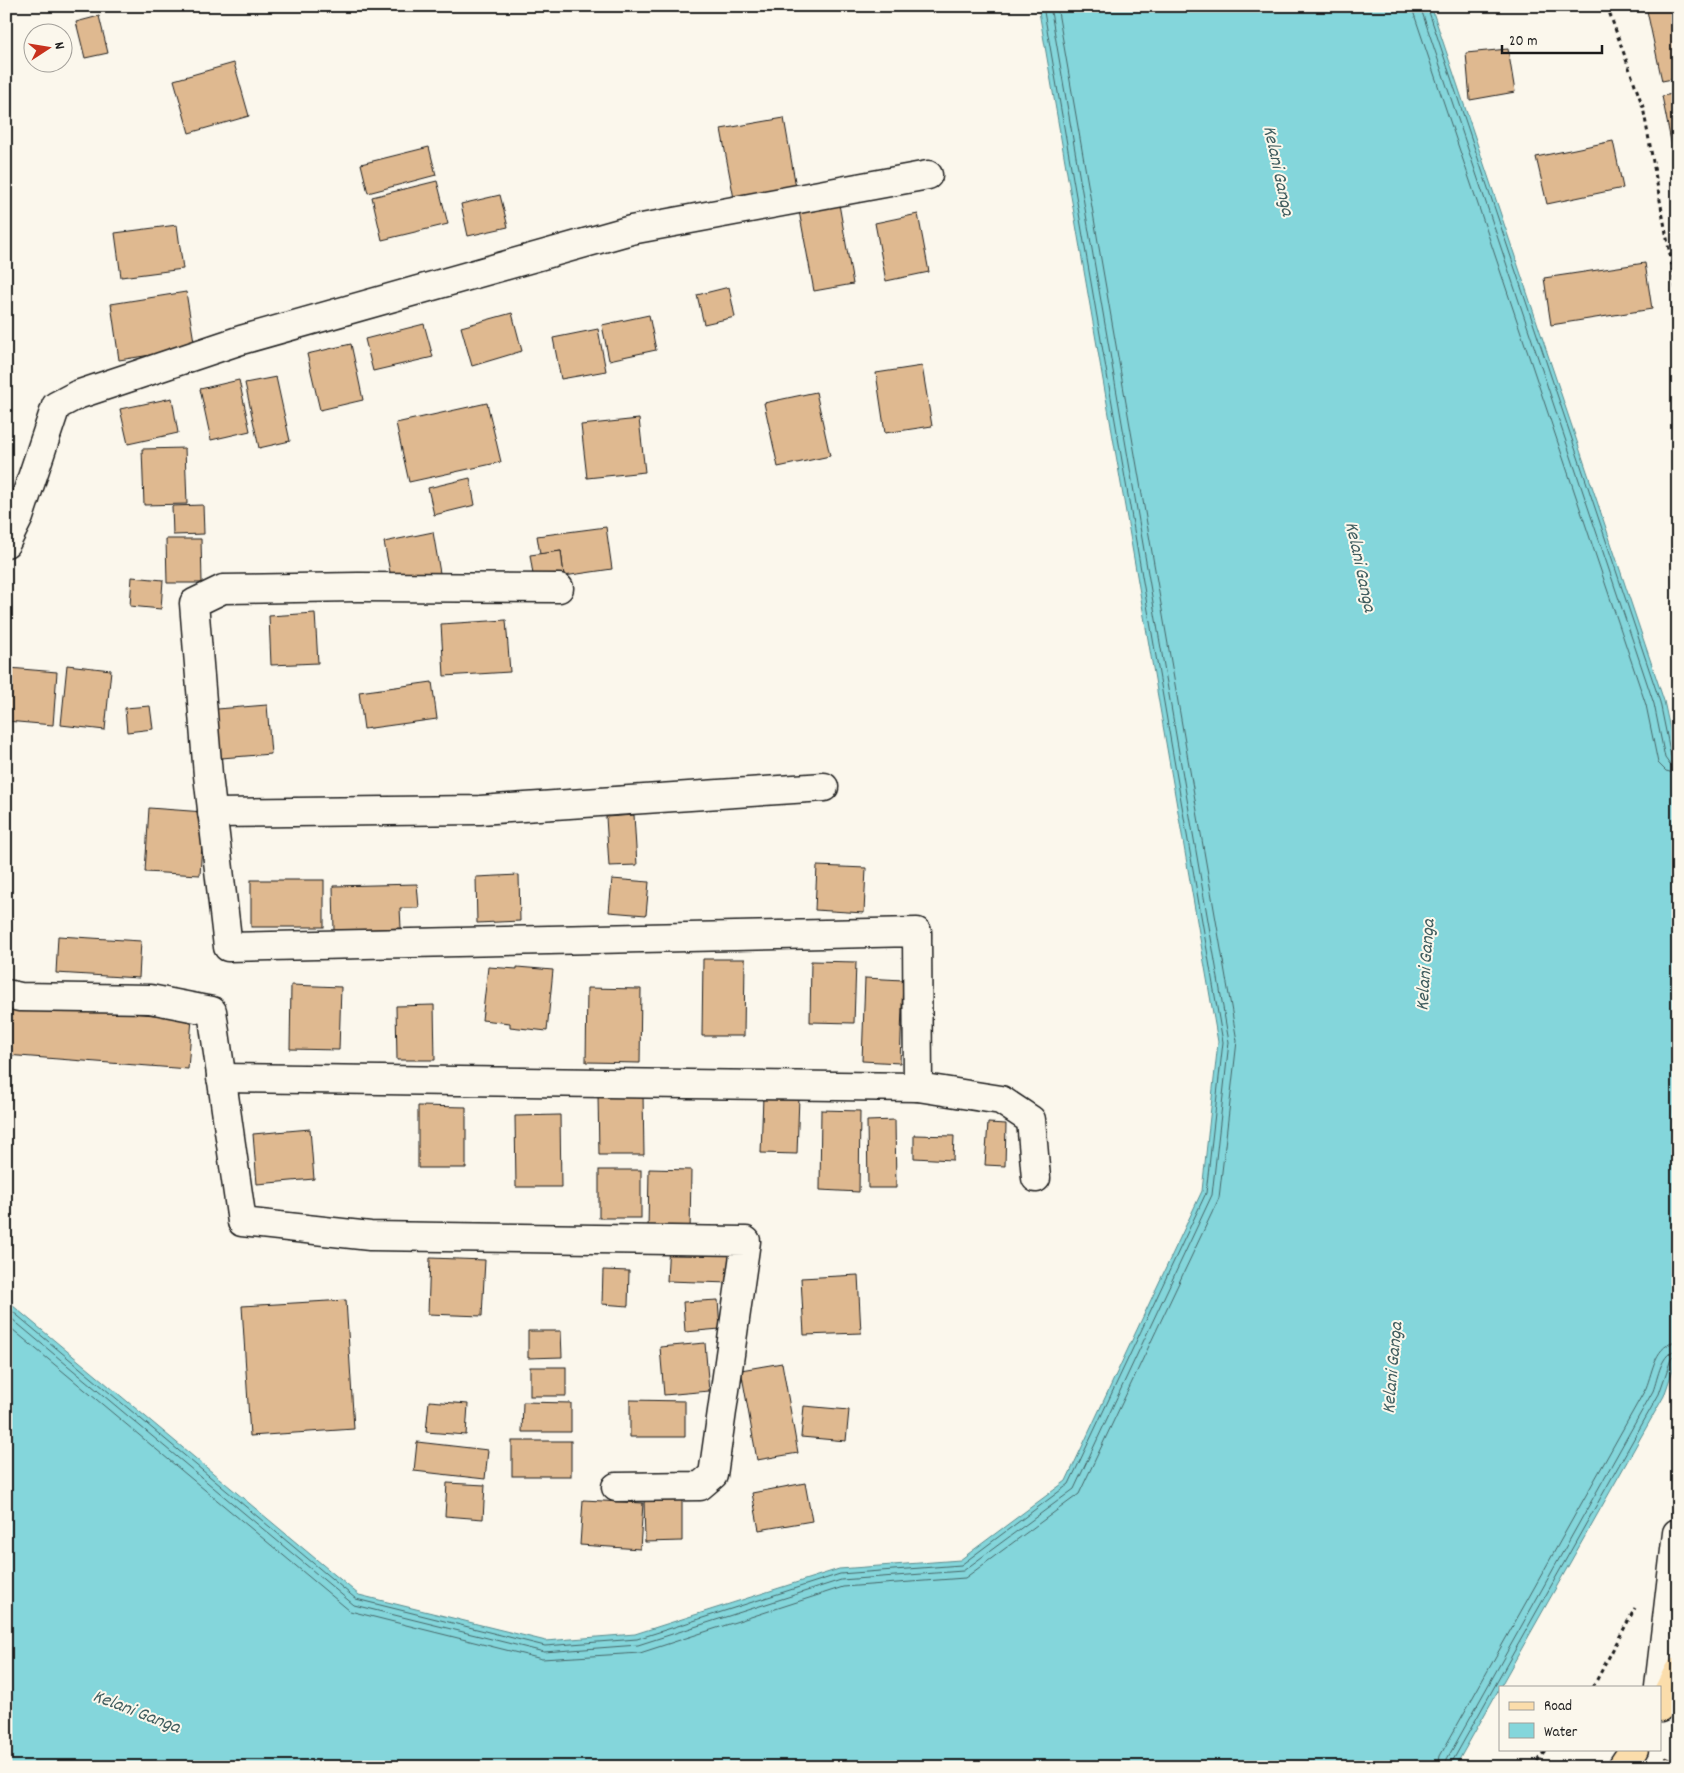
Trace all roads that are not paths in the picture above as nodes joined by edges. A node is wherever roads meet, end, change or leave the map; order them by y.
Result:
1 (928, 175) dead end
2 (6, 543) edge
3 (559, 588) dead end
4 (824, 787) dead end
5 (212, 813) junction
6 (6, 994) edge
7 (221, 1078) junction
8 (918, 1087) junction
9 (1036, 1178) dead end
10 (616, 1487) dead end
11 (1677, 1533) edge
12 (1678, 1672) edge
13 (1659, 1686) edge
14 (1662, 1704) edge
15 (1633, 1750) edge
16 (1622, 1767) edge

1 - 2 street
3 - 5 street
4 - 5 street
5 - 8 street
6 - 7 street
7 - 8 street
7 - 10 street
8 - 9 street
11 - 13 street
12 - 14 main road
15 - 16 main road

